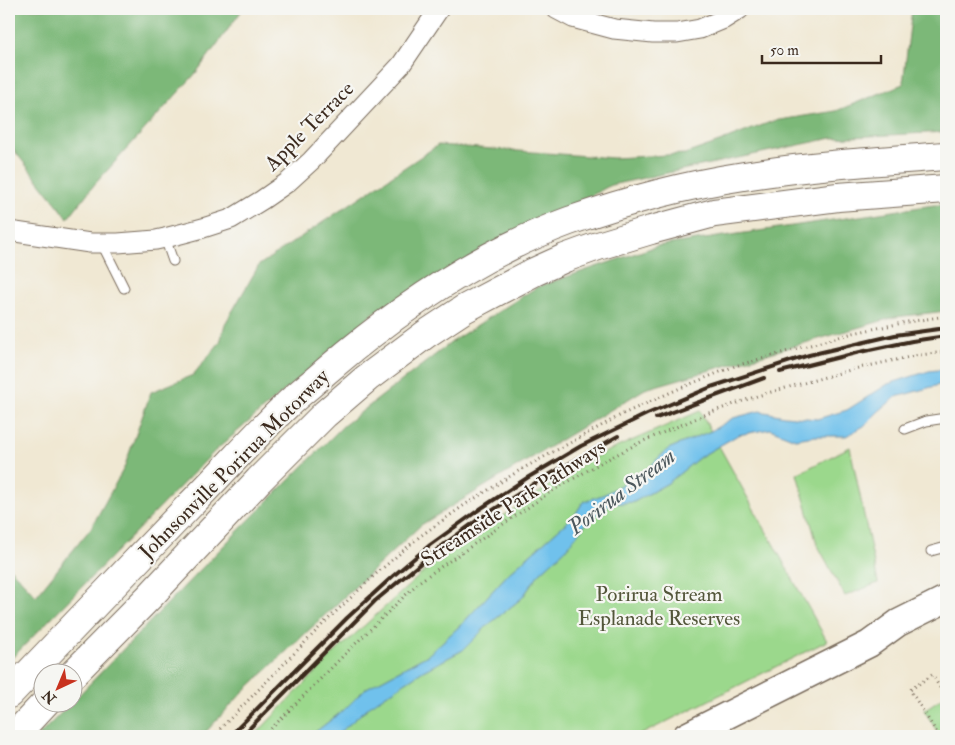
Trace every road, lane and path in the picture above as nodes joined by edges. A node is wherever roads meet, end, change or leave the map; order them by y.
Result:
1 (439, 9) edge
2 (556, 9) edge
3 (740, 9) edge
4 (946, 156) edge
5 (946, 189) edge
6 (9, 231) edge
7 (166, 238) junction
8 (96, 244) junction
9 (173, 261) dead end
10 (124, 288) dead end
11 (946, 316) edge
12 (946, 352) edge
13 (946, 418) edge
14 (905, 429) dead end
15 (946, 547) edge
16 (931, 551) dead end
17 (946, 599) edge
18 (946, 612) edge
19 (869, 644) junction
20 (82, 665) edge
21 (9, 694) edge
22 (946, 697) edge
23 (37, 712) edge
24 (14, 736) edge
25 (214, 736) edge
26 (264, 736) edge
27 (686, 736) edge
28 (940, 736) edge

1 - 7 street, Apple Terrace
2 - 3 street
4 - 21 highway, Johnsonville Porirua Motorway
5 - 20 highway, Johnsonville Porirua Motorway
6 - 8 street, Apple Terrace
7 - 8 street, Apple Terrace
7 - 9 lane
8 - 10 lane
11 - 25 path
12 - 26 path, Streamside Park Pathways
13 - 14 lane
15 - 16 lane
17 - 19 main road
18 - 19 main road
19 - 27 main road
22 - 28 path
23 - 24 highway

